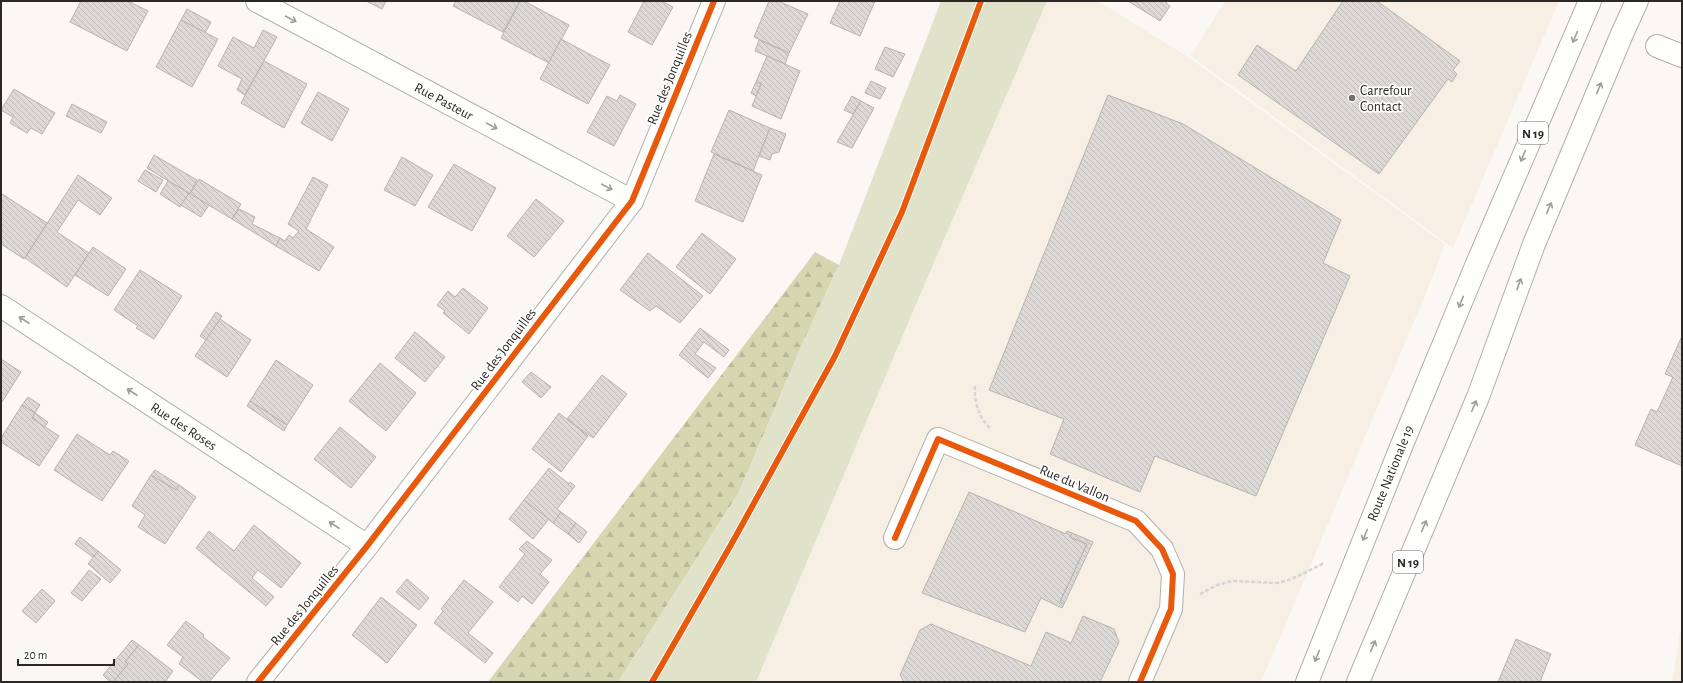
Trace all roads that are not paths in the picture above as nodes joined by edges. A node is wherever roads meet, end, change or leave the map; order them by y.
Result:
1 (256, 1) edge
2 (714, 1) edge
3 (1590, 1) edge
4 (1637, 1) edge
5 (1657, 46) dead end
6 (1682, 56) edge
7 (632, 200) junction
8 (1, 306) edge
9 (895, 538) dead end
10 (367, 546) junction
11 (258, 682) edge
12 (1140, 682) edge
13 (1307, 682) edge
14 (1358, 682) edge

1 -> 7 street, Rue Pasteur
2 - 7 street, Rue des Jonquilles
3 -> 13 street, Route Nationale 19 / N 19
14 -> 4 street, N 19
5 - 6 street
7 - 10 street, Rue des Jonquilles
10 -> 8 street, Rue des Roses
9 - 12 street, Rue du Vallon
10 - 11 street, Rue des Jonquilles

